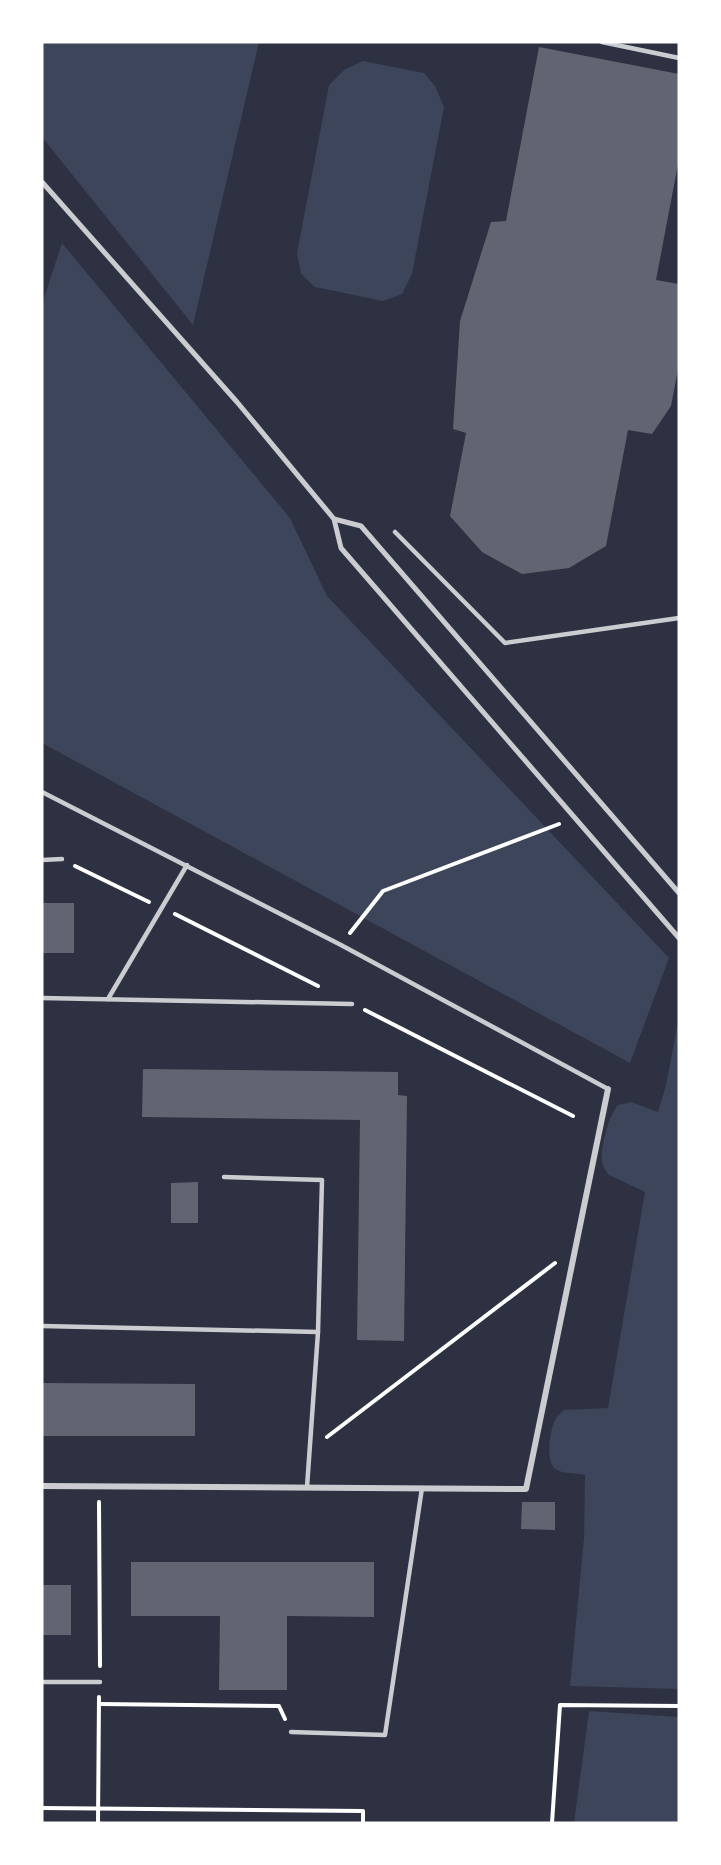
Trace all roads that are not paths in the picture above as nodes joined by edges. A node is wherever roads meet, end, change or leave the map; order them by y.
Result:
1 (602, 42) edge
2 (679, 58) edge
3 (42, 182) edge
4 (334, 519) junction
5 (395, 532) dead end
6 (679, 618) edge
7 (42, 792) edge
8 (42, 860) edge
9 (62, 860) road end
10 (187, 865) junction
11 (679, 893) edge
12 (679, 938) edge
13 (42, 998) edge
14 (108, 999) junction
15 (352, 1004) road end
16 (608, 1089) joint
17 (224, 1177) dead end
18 (42, 1326) edge
19 (318, 1332) junction
20 (42, 1486) edge
21 (307, 1486) junction
22 (422, 1488) junction
23 (42, 1682) edge
24 (100, 1682) road end
25 (291, 1732) road end

1 - 2 lane
3 - 4 street
4 - 11 street
4 - 12 street
5 - 6 lane
7 - 10 lane
8 - 9 lane
10 - 14 lane
10 - 16 lane
13 - 14 lane
14 - 15 lane
16 - 22 street
17 - 19 lane
18 - 19 lane
19 - 21 lane
20 - 21 street
21 - 22 street
22 - 25 lane
23 - 24 lane

